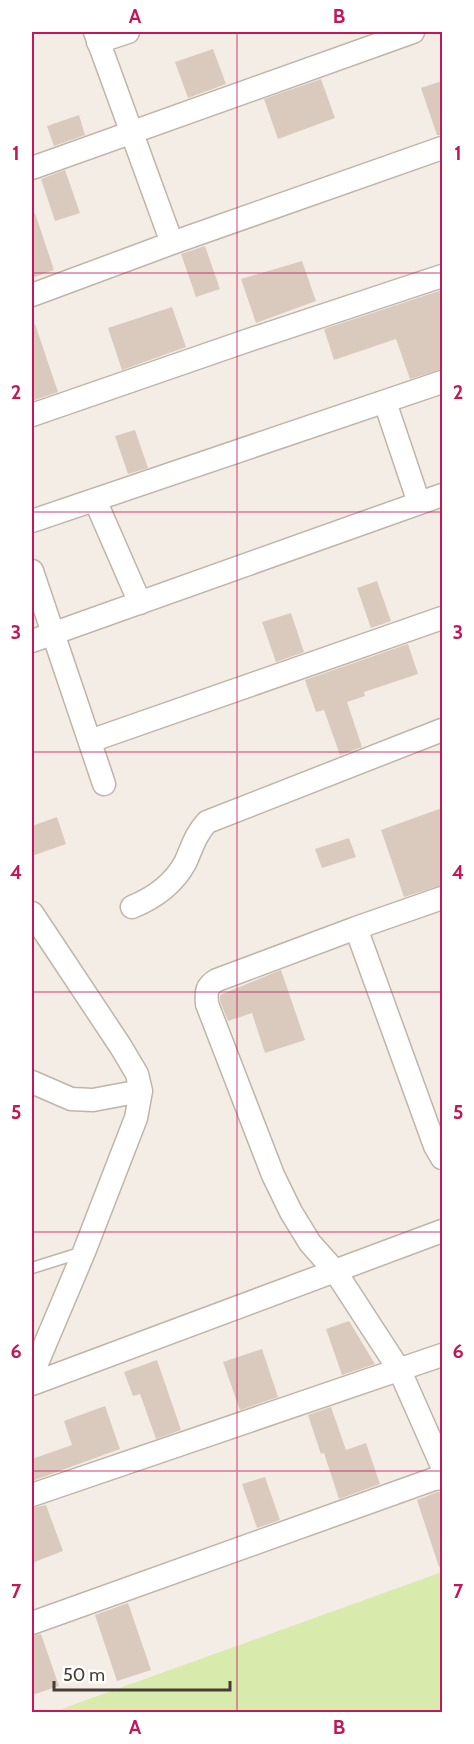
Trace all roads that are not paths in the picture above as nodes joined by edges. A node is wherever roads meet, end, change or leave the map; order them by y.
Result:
1 (128, 32) edge
2 (413, 32) edge
3 (97, 37) edge
4 (131, 132) junction
5 (442, 148) edge
6 (32, 168) edge
7 (172, 243) junction
8 (442, 276) edge
9 (32, 295) edge
10 (442, 382) edge
11 (385, 402) junction
12 (32, 415) edge
13 (442, 495) edge
14 (95, 500) junction
15 (419, 503) junction
16 (32, 521) edge
17 (32, 571) edge
18 (140, 603) junction
19 (442, 618) edge
20 (53, 634) junction
21 (32, 641) edge
22 (442, 730) edge
23 (90, 741) junction
24 (104, 784) dead end
25 (442, 898) edge
26 (132, 907) dead end
27 (32, 913) edge
28 (356, 928) junction
29 (32, 1082) edge
30 (141, 1091) junction
31 (442, 1158) edge
32 (442, 1231) edge
33 (84, 1252) junction
34 (32, 1269) edge
35 (335, 1271) junction
36 (442, 1355) edge
37 (400, 1371) junction
38 (32, 1375) edge
39 (32, 1384) edge
40 (442, 1466) edge
41 (442, 1478) edge
42 (32, 1495) edge
43 (32, 1623) edge

1 - 3 street
2 - 4 street
3 - 4 street
4 - 6 street
4 - 7 street
5 - 7 street
7 - 9 street
8 - 12 street
10 - 11 street
11 - 14 street
11 - 15 street
13 - 15 street
14 - 16 street
14 - 18 street
15 - 18 street
17 - 20 street
18 - 20 street
19 - 23 street
20 - 21 street
20 - 23 street
22 - 26 street
23 - 24 street
25 - 28 street
27 - 30 street
28 - 31 street
28 - 35 street
29 - 30 street
30 - 33 street
32 - 35 street
33 - 34 lane
33 - 38 street
35 - 37 street
35 - 39 street
36 - 37 street
37 - 40 street
37 - 42 street
41 - 43 street

